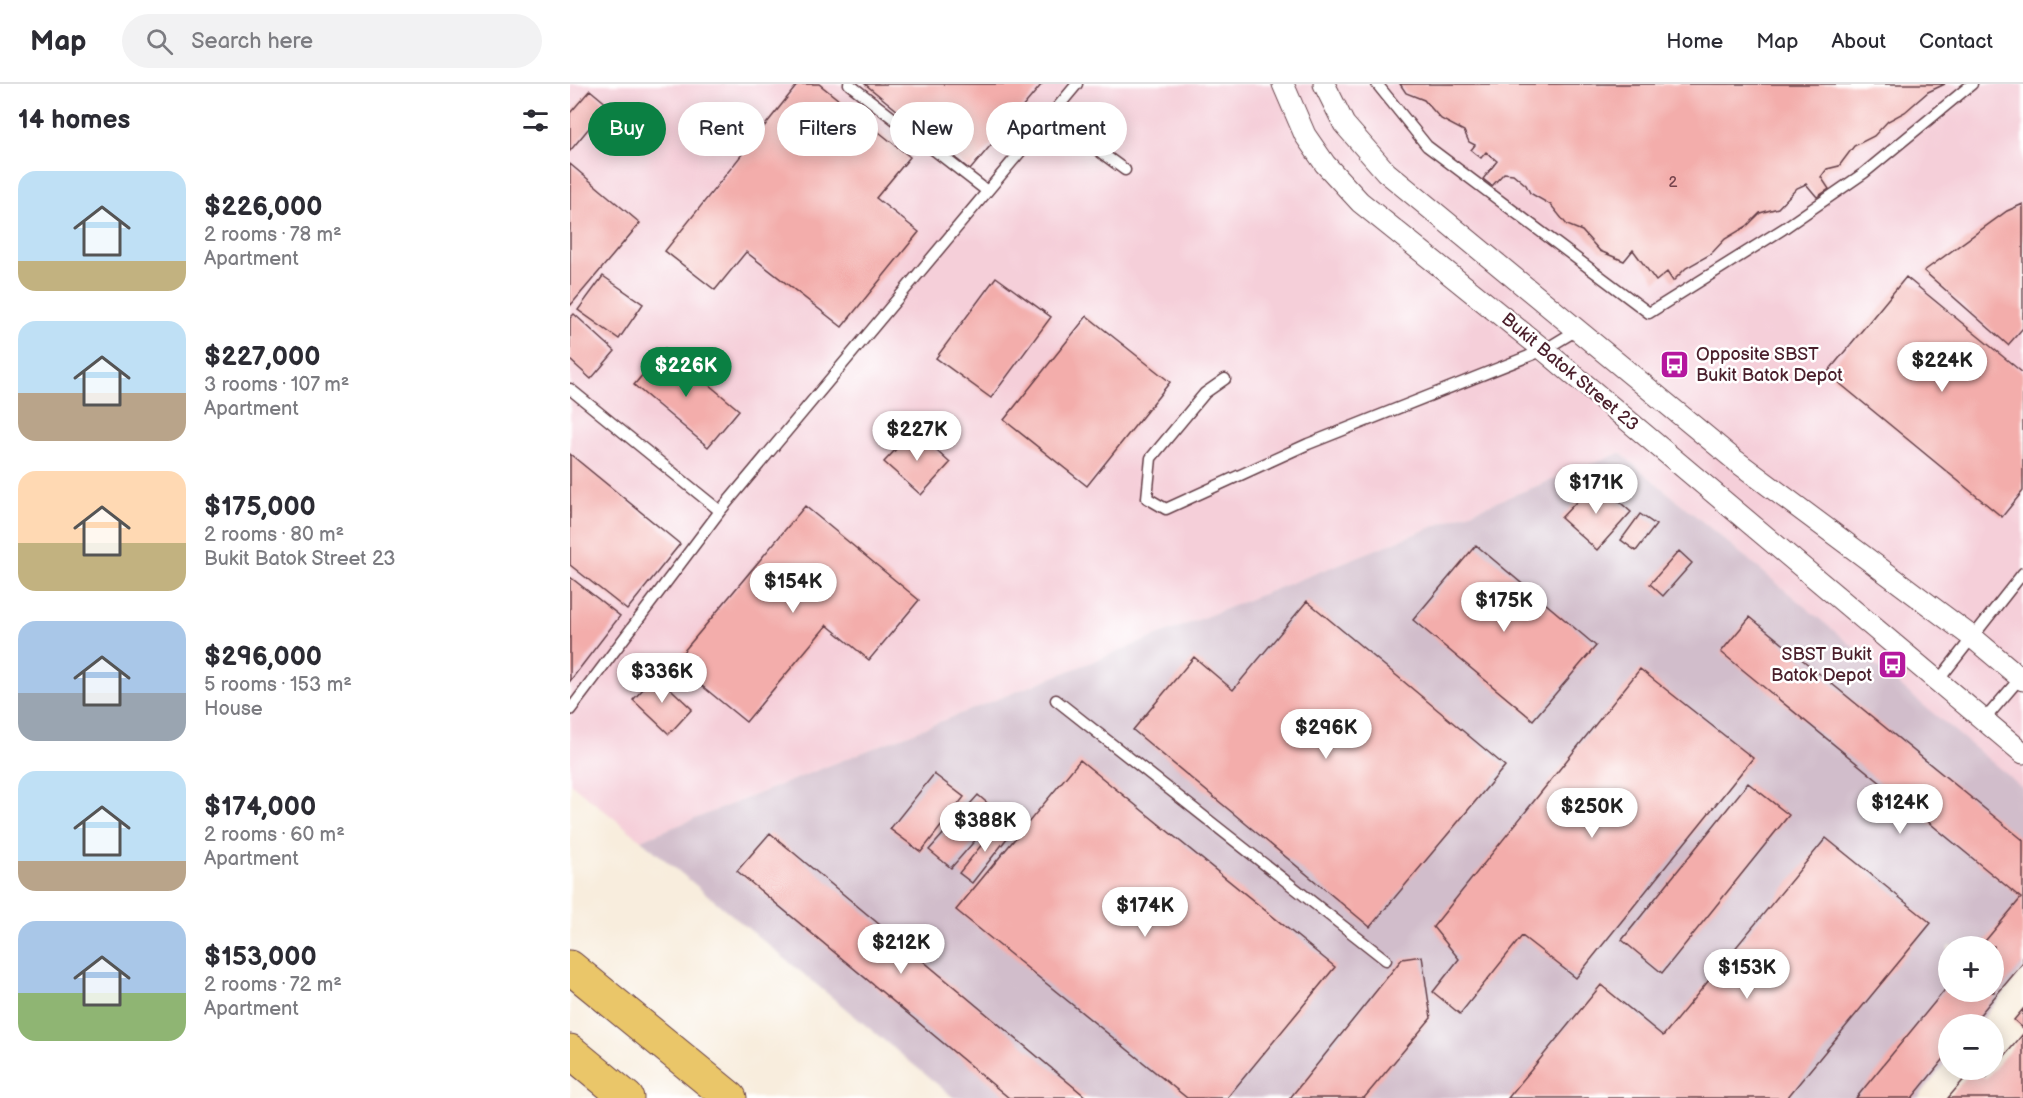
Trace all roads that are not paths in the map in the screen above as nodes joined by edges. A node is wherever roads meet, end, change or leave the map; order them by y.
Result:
1 (849, 84) edge
2 (1077, 84) edge
3 (1283, 84) edge
4 (1324, 84) edge
5 (1377, 84) edge
6 (1972, 84) edge
7 (1062, 102) edge
8 (1017, 156) edge
9 (1106, 156) edge
10 (1125, 170) dead end
11 (987, 191) junction
12 (1577, 330) junction
13 (1544, 350) junction
14 (1225, 379) dead end
15 (573, 392) edge
16 (570, 404) edge
17 (720, 511) junction
18 (2023, 573) edge
19 (1972, 637) junction
20 (2022, 677) edge
21 (1938, 681) junction
22 (1056, 700) dead end
23 (570, 710) edge
24 (1984, 720) junction
25 (2023, 753) edge
26 (1386, 960) dead end
27 (570, 962) edge
28 (570, 967) edge
29 (599, 990) junction
30 (570, 1051) edge
31 (627, 1098) edge
32 (730, 1098) edge

1 - 11 lane
2 - 7 lane
3 - 13 street, Bukit Batok Street 23
4 - 12 street, Bukit Batok Street 23
5 - 6 lane
8 - 11 lane
9 - 10 lane
11 - 17 lane
12 - 13 lane
12 - 19 street, Bukit Batok Street 23
13 - 14 lane
13 - 21 street, Bukit Batok Street 23
15 - 16 lane
15 - 17 lane
17 - 23 lane
18 - 19 lane
19 - 20 street, Bukit Batok Street 23
19 - 21 lane
20 - 24 lane
21 - 24 street, Bukit Batok Street 23
22 - 26 lane
24 - 25 street, Bukit Batok Street 23
27 - 29 highway
28 - 29 highway
29 - 32 highway
30 - 31 highway

